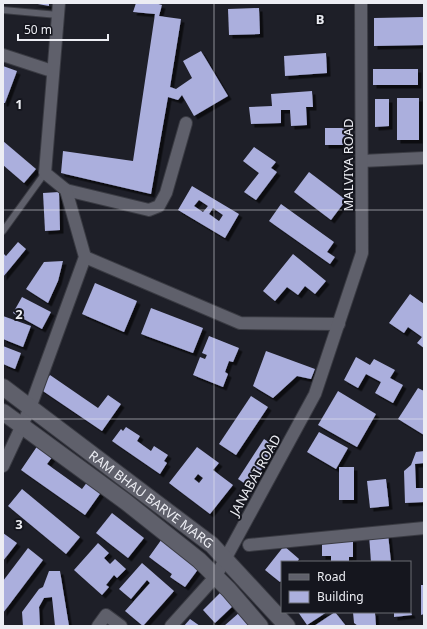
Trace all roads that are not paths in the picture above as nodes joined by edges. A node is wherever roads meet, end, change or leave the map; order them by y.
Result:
1 (59, 3) edge
2 (362, 3) edge
3 (3, 10) edge
4 (58, 15) junction
5 (3, 55) edge
6 (52, 71) junction
7 (186, 123) dead end
8 (424, 158) edge
9 (362, 161) junction
10 (45, 173) junction
11 (66, 190) junction
12 (3, 231) edge
13 (85, 257) junction
14 (339, 324) junction
15 (3, 387) edge
16 (30, 408) junction
17 (3, 412) edge
18 (22, 426) junction
19 (3, 466) edge
20 (424, 528) edge
21 (249, 545) dead end
22 (226, 558) junction
23 (216, 576) junction
24 (98, 626) edge
25 (121, 626) edge
26 (171, 626) edge
27 (260, 626) edge
28 (287, 626) edge

1 - 4 street
2 - 9 street, MALVIYA ROAD
3 - 4 lane
4 - 6 street
5 - 6 street
6 - 10 street
7 - 11 street
8 - 9 street
9 - 14 street, MALVIYA ROAD
10 - 11 street
10 - 12 lane
11 - 13 street
13 - 14 street
13 - 16 street
14 - 22 street, JANABAI ROAD
15 - 16 street, RAM BHAU BARVE MARG
16 - 18 street
16 - 22 street, RAM BHAU BARVE MARG
17 - 18 street, RAM BHAU BARVE MARG
18 - 19 street
18 - 23 street, RAM BHAU BARVE MARG
20 - 21 street
22 - 23 street, JANABAI ROAD
22 - 28 street, RAM BHAU BARVE MARG
23 - 26 street, JANABAI ROAD
23 - 27 street, RAM BHAU BARVE MARG
24 - 25 street

